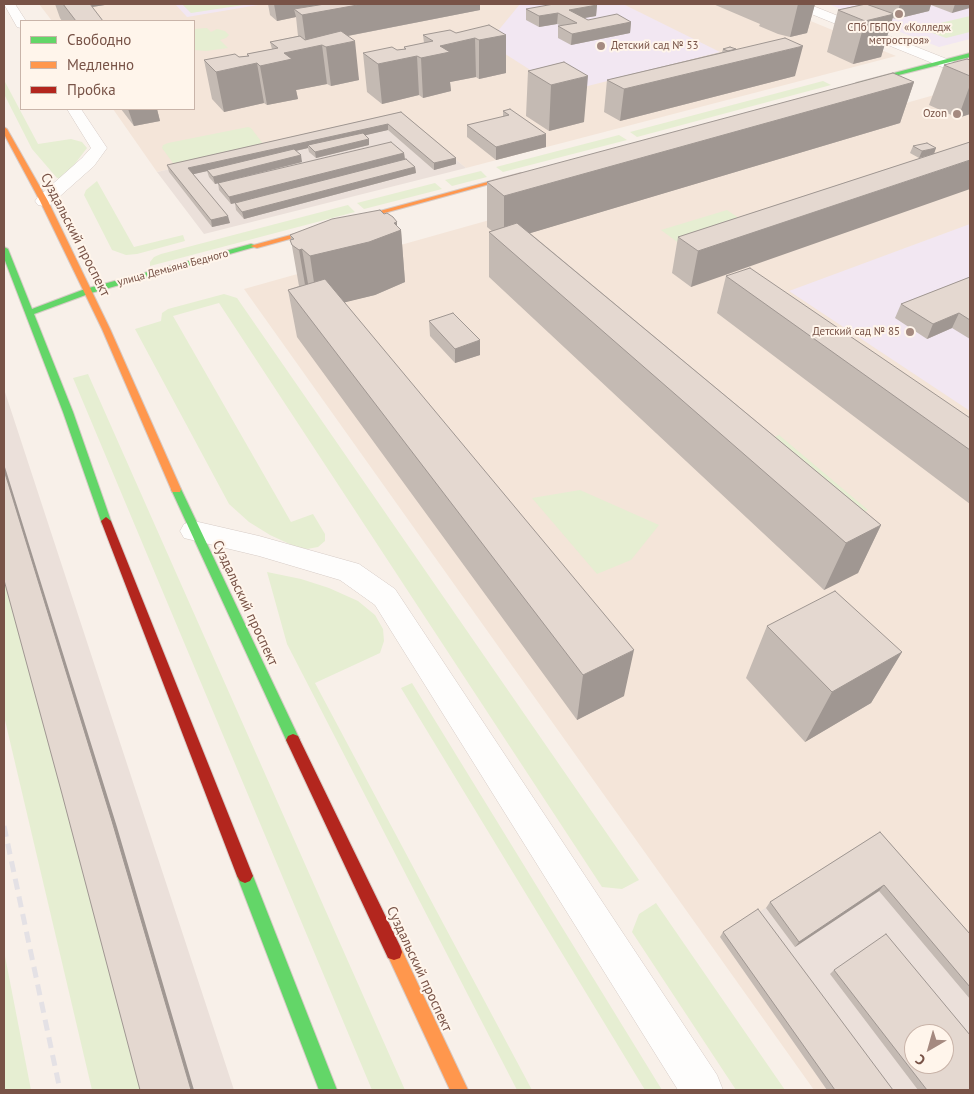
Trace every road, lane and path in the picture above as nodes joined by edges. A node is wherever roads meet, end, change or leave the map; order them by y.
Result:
1 (9, 4) edge
2 (798, 4) edge
3 (20, 22) edge
4 (970, 55) edge
5 (942, 62) junction
6 (964, 66) edge
7 (75, 110) edge
8 (4, 129) edge
9 (537, 171) edge
10 (529, 184) edge
11 (44, 201) junction
12 (333, 237) edge
13 (4, 249) edge
14 (88, 291) junction
15 (98, 302) junction
16 (29, 313) junction
17 (194, 531) junction
18 (328, 1090) edge
19 (460, 1090) edge
20 (702, 1090) edge

1 - 3 street
2 - 5 street
4 - 5 main road
5 - 6 street
5 - 6 main road
7 - 11 street
8 - 11 main road, Суздальский проспект
9 - 14 main road, улица Демьяна Бедного
10 - 12 main road
11 - 14 main road, Суздальский проспект
13 - 16 main road
14 - 15 main road, Суздальский проспект
14 - 16 main road, улица Демьяна Бедного
15 - 16 main road
15 - 17 main road, Суздальский проспект
16 - 18 main road
17 - 19 main road, Суздальский проспект
17 - 20 street

